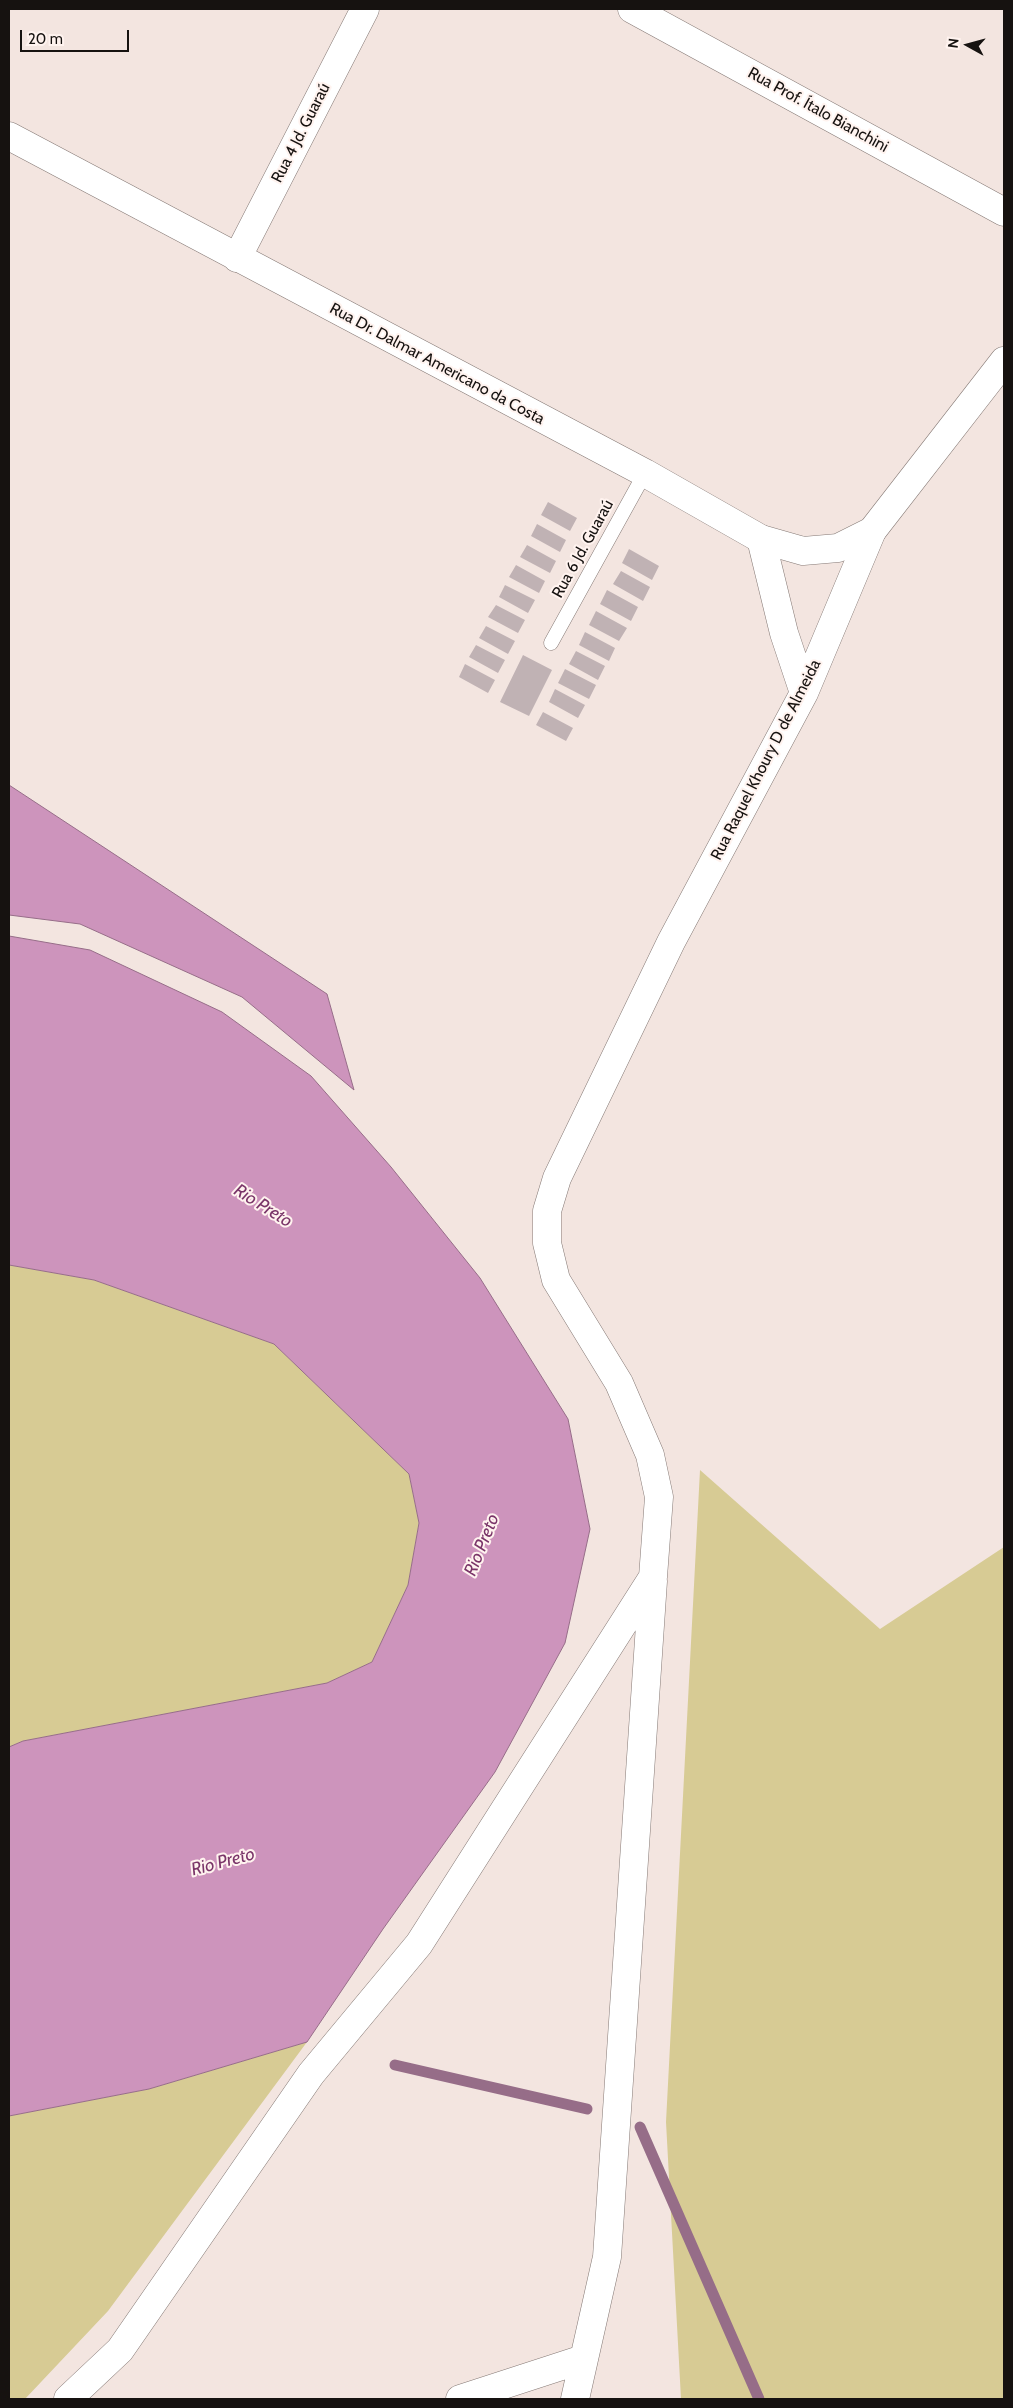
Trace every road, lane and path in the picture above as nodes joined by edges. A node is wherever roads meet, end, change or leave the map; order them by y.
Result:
1 (365, 9) edge
2 (632, 9) edge
3 (9, 136) edge
4 (1004, 212) edge
5 (237, 258) junction
6 (1004, 361) edge
7 (645, 473) junction
8 (872, 531) junction
9 (761, 539) junction
10 (551, 643) dead end
11 (804, 693) junction
12 (653, 1577) junction
13 (583, 2359) junction
14 (68, 2399) edge
15 (460, 2399) edge
16 (575, 2399) edge

1 - 5 street, Rua 4 Jd. Guaraú
2 - 4 street, Rua Prof. Ítalo Bianchini
3 - 5 street, Rua Dr. Dalmar Americano da Costa
5 - 7 street, Rua Dr. Dalmar Americano da Costa
6 - 8 street, Rua Raquel Khoury D de Almeida
7 - 9 street, Rua Dr. Dalmar Americano da Costa
7 - 10 lane, Rua 6 Jd. Guaraú
8 - 9 street, Rua Dr. Dalmar Americano da Costa
8 - 11 street, Rua Raquel Khoury D de Almeida
9 - 11 street
11 - 12 street, Rua Raquel Khoury D de Almeida
12 - 13 street, Rua Raquel Khoury D de Almeida
12 - 14 street
13 - 15 street
13 - 16 street, Rua Raquel Khoury D de Almeida

